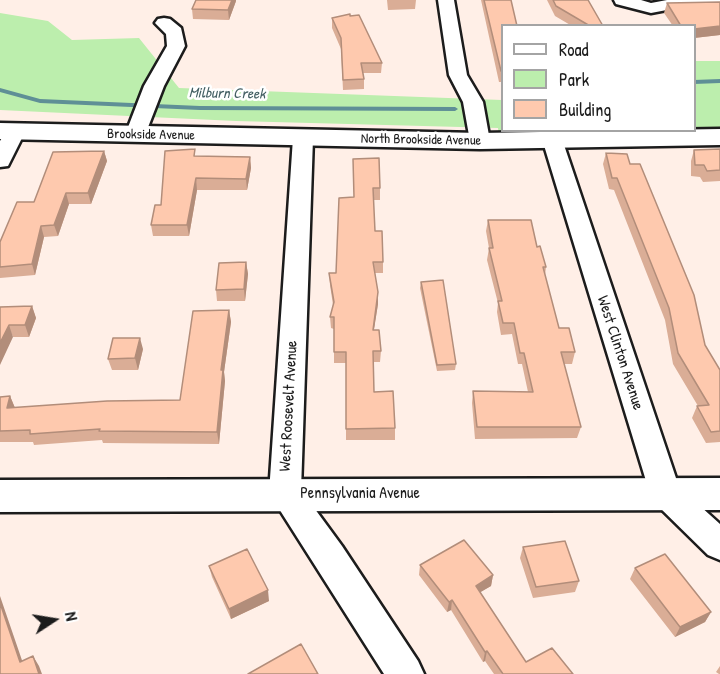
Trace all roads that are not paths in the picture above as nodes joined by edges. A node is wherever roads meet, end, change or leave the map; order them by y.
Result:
1 (446, 0) edge
2 (622, 0) edge
3 (720, 4) edge
4 (164, 23) dead end
5 (142, 115) junction
6 (8, 131) edge
7 (720, 137) edge
8 (303, 138) junction
9 (480, 141) junction
10 (553, 142) junction
11 (0, 161) edge
12 (285, 494) junction
13 (666, 494) junction
14 (720, 494) edge
15 (0, 496) edge
16 (720, 545) edge
17 (405, 674) edge

1 - 9 street
2 - 3 street
4 - 5 street
5 - 6 main road, Brookside Avenue
5 - 8 main road, Brookside Avenue
6 - 11 street
7 - 10 main road, North Brookside Avenue
8 - 9 main road, North Brookside Avenue
8 - 12 street, West Roosevelt Avenue
9 - 10 main road, North Brookside Avenue
10 - 13 street, West Clinton Avenue
12 - 13 main road, Pennsylvania Avenue
12 - 15 main road, Pennsylvania Avenue
12 - 17 street, West Roosevelt Avenue
13 - 14 main road, Pennsylvania Avenue
13 - 16 street, West Clinton Avenue

